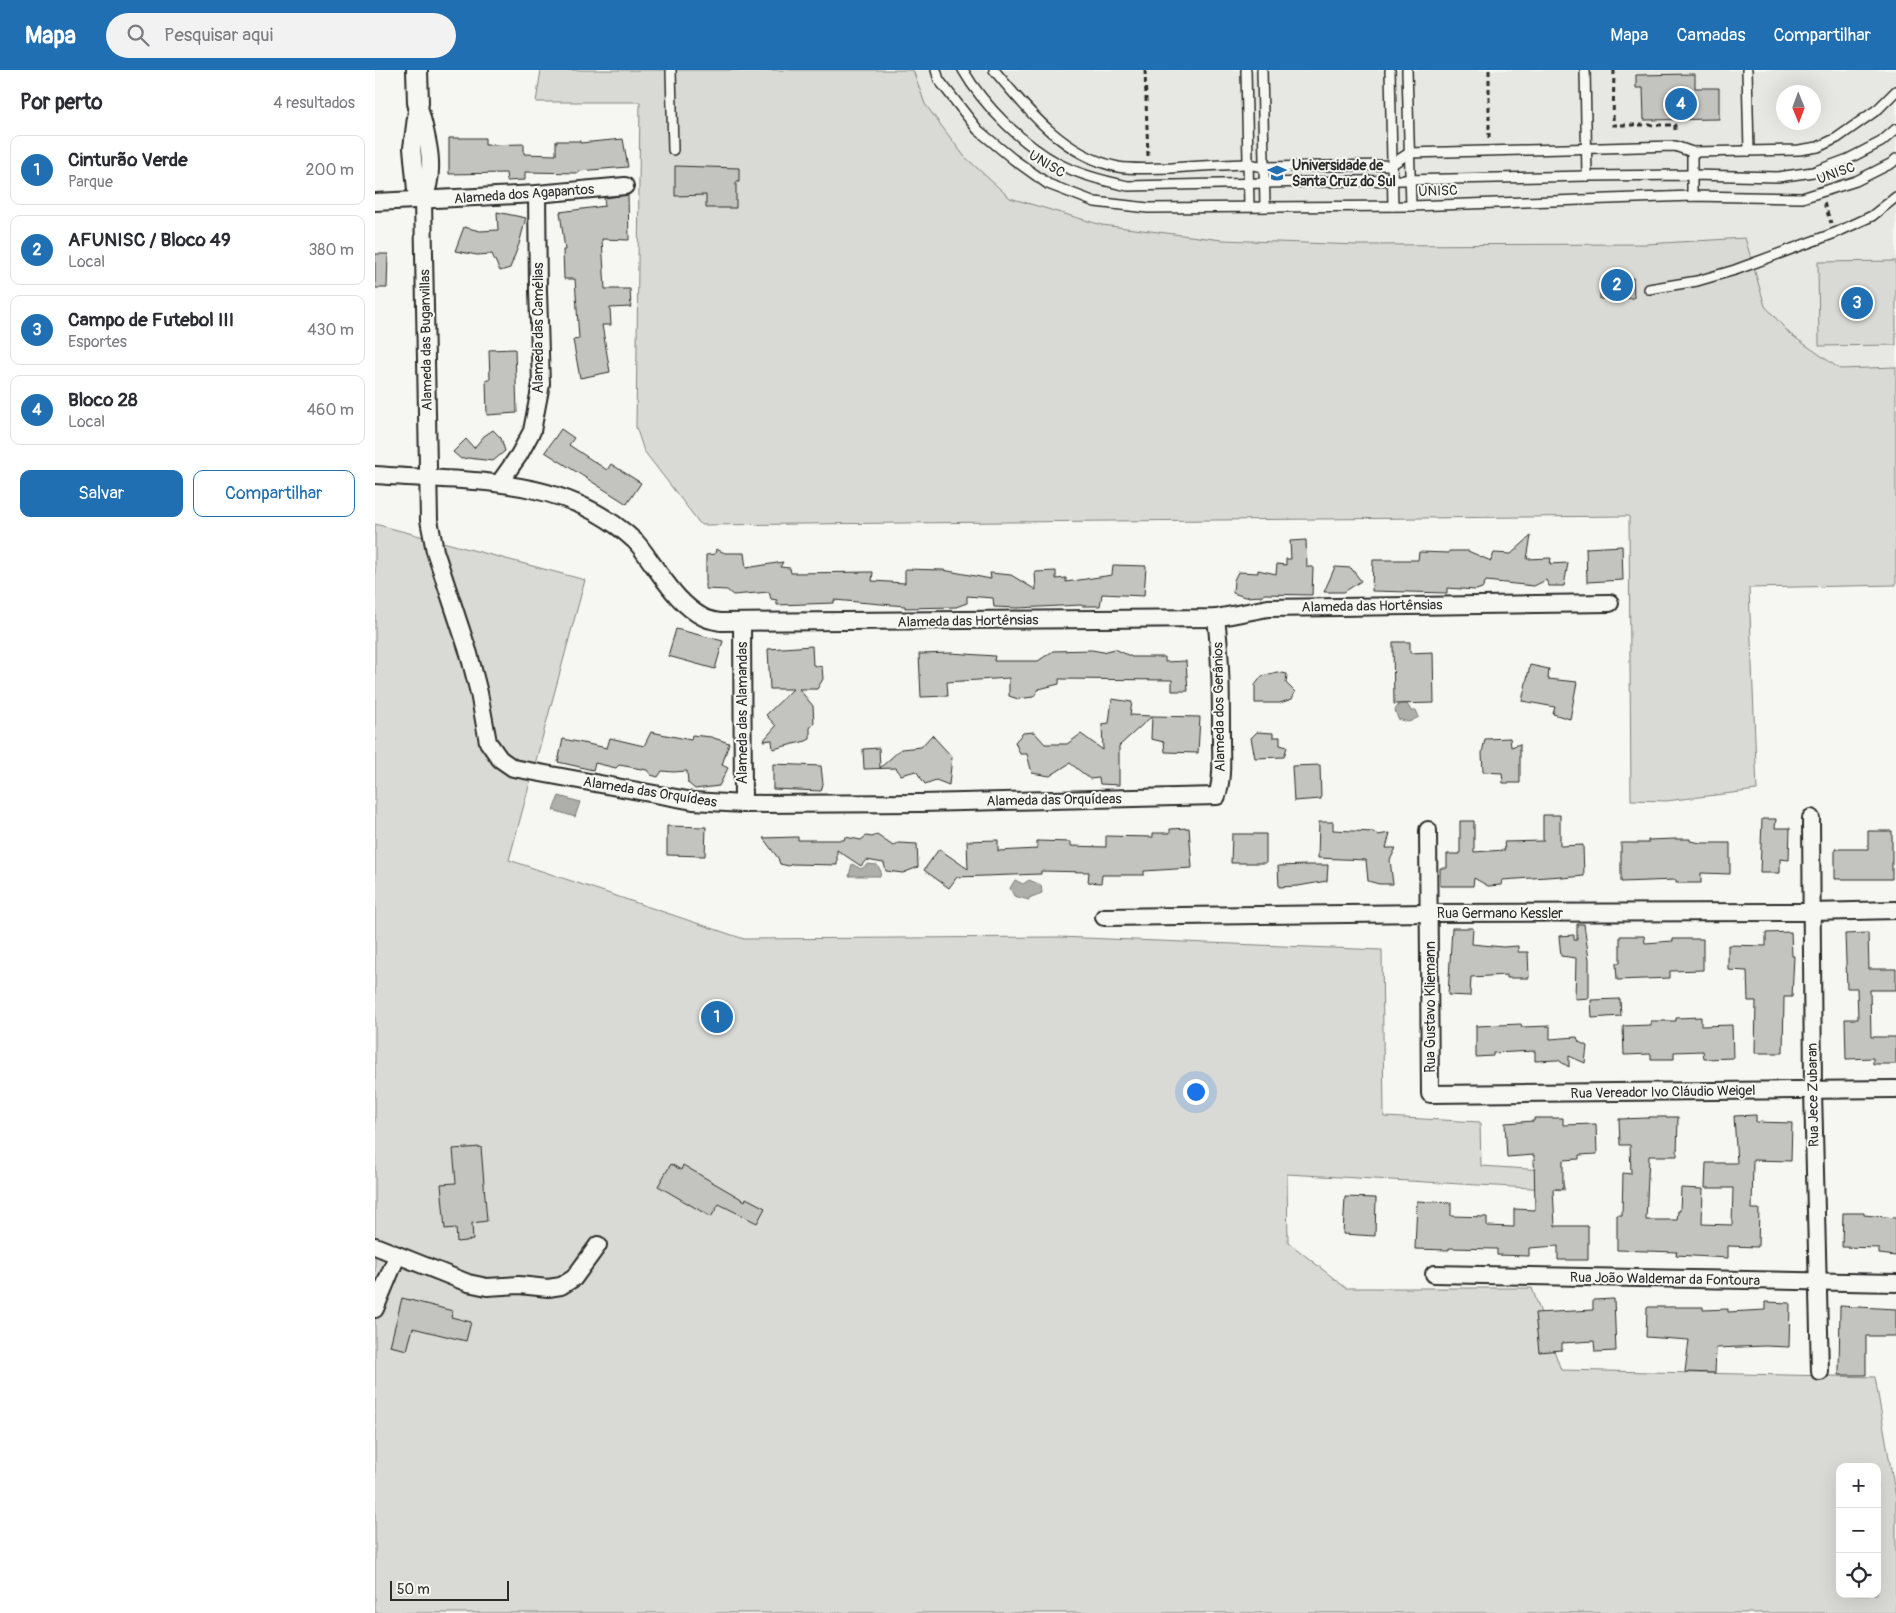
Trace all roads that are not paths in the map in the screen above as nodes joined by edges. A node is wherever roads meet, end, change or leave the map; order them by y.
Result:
1 (417, 70) edge
2 (671, 70) edge
3 (935, 70) edge
4 (963, 70) edge
5 (994, 70) edge
6 (1245, 70) edge
7 (1262, 70) edge
8 (1390, 70) edge
9 (1407, 70) edge
10 (1585, 70) edge
11 (1747, 70) edge
12 (1896, 90) edge
13 (1407, 92) junction
14 (1390, 98) junction
15 (418, 102) joint
16 (1408, 123) junction
17 (1896, 129) edge
18 (1391, 130) junction
19 (1586, 147) junction
20 (673, 150) dead end
21 (1749, 151) junction
22 (1692, 152) junction
23 (1409, 153) junction
24 (1896, 159) edge
25 (1248, 164) junction
26 (1391, 165) junction
27 (1264, 167) junction
28 (1692, 175) junction
29 (1587, 176) junction
30 (1410, 180) junction
31 (1392, 181) junction
32 (1264, 183) junction
33 (1248, 184) junction
34 (625, 186) dead end
35 (537, 194) junction
36 (1692, 196) junction
37 (1896, 197) edge
38 (423, 200) junction
39 (375, 202) edge
40 (1249, 206) junction
41 (1265, 206) junction
42 (1393, 206) junction
43 (1411, 206) junction
44 (1649, 288) dead end
45 (375, 475) edge
46 (427, 479) junction
47 (500, 482) junction
48 (1610, 603) dead end
49 (1216, 618) junction
50 (742, 622) junction
51 (1217, 796) joint
52 (743, 804) junction
53 (1811, 818) dead end
54 (1428, 830) dead end
55 (1896, 910) edge
56 (1812, 912) junction
57 (1429, 913) junction
58 (1104, 917) dead end
59 (1896, 1089) edge
60 (1813, 1090) junction
61 (1430, 1094) joint
62 (598, 1245) dead end
63 (375, 1246) edge
64 (397, 1256) junction
65 (1434, 1274) dead end
66 (1818, 1283) junction
67 (1896, 1284) edge
68 (375, 1309) edge
69 (1820, 1372) dead end

1 - 15 street
2 - 20 lane
3 - 40 lane, UNISC
4 - 33 lane, UNISC
5 - 25 lane
6 - 25 lane
7 - 27 lane
8 - 14 lane
9 - 13 lane
10 - 19 lane
11 - 21 lane
12 - 21 lane
13 - 14 lane
13 - 16 lane
14 - 18 lane
15 - 38 street, Alameda das Buganvillas
16 - 18 lane
16 - 23 lane
17 - 28 lane, UNISC
18 - 26 lane
19 - 22 lane
19 - 23 lane
19 - 29 lane
21 - 22 lane
22 - 28 lane
23 - 26 lane
23 - 30 lane
24 - 36 lane, UNISC
25 - 27 lane
25 - 33 lane
26 - 27 lane
26 - 31 lane
27 - 32 lane
28 - 29 lane, UNISC
28 - 36 lane
29 - 30 lane, UNISC
30 - 31 lane, UNISC
30 - 43 lane
31 - 32 lane, UNISC
31 - 42 lane
32 - 33 lane, UNISC
32 - 41 lane
33 - 40 lane
34 - 35 street, Alameda dos Agapantos
35 - 38 street, Alameda dos Agapantos
35 - 47 street, Alameda das Camélias
36 - 43 lane, UNISC
37 - 44 lane
38 - 39 street, Alameda dos Agapantos
38 - 46 street, Alameda das Buganvillas
40 - 41 lane, UNISC
41 - 42 lane, UNISC
42 - 43 lane, UNISC
45 - 46 street, Alameda das Hortênsias
46 - 47 street, Alameda das Hortênsias
46 - 52 street, Alameda das Orquídeas
47 - 50 street, Alameda das Hortênsias
48 - 49 street, Alameda das Hortênsias
49 - 50 street, Alameda das Hortênsias
49 - 51 street, Alameda dos Gerânios
50 - 52 street, Alameda das Alamandas
51 - 52 street, Alameda das Orquídeas
53 - 56 street, Rua Jece Zubaran
54 - 57 street, Rua Gustavo Kliemann
55 - 56 street, Rua Germano Kessler
56 - 57 street, Rua Germano Kessler
56 - 60 street, Rua Jece Zubaran
57 - 58 street, Rua Germano Kessler
57 - 61 street, Rua Gustavo Kliemann
59 - 60 street, Rua Vereador Ivo Cláudio Weigel
60 - 61 street, Rua Vereador Ivo Cláudio Weigel
60 - 66 street, Rua Jece Zubaran
62 - 64 street
63 - 64 street
64 - 68 street
65 - 66 street, Rua João Waldemar da Fontoura
66 - 67 street, Rua João Waldemar da Fontoura
66 - 69 street, Rua Jece Zubaran

